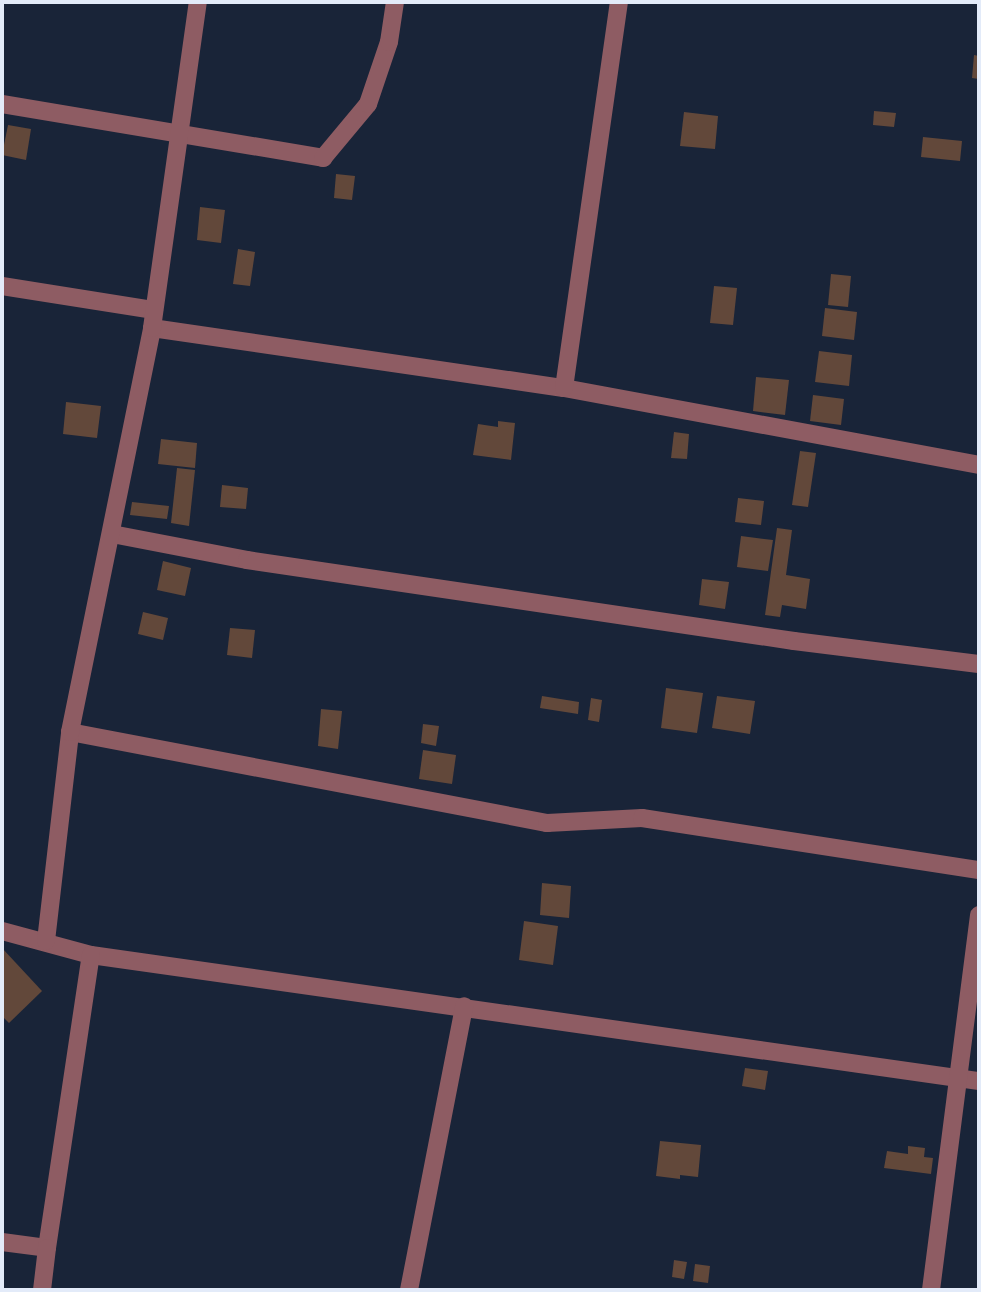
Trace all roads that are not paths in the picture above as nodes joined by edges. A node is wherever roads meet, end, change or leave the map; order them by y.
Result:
1 (198, 2) edge
2 (395, 2) edge
3 (619, 2) edge
4 (2, 104) edge
5 (178, 135) junction
6 (2, 286) edge
7 (153, 319) junction
8 (564, 388) junction
9 (979, 465) edge
10 (112, 534) junction
11 (979, 664) edge
12 (70, 732) junction
13 (979, 870) edge
14 (979, 915) edge
15 (2, 931) edge
16 (46, 941) junction
17 (91, 955) junction
18 (464, 1006) junction
19 (958, 1078) junction
20 (979, 1081) edge
21 (2, 1242) edge
22 (47, 1248) junction
23 (42, 1290) edge
24 (409, 1290) edge
25 (931, 1290) edge

1 - 5 street
2 - 5 street
3 - 8 street
4 - 5 street
5 - 7 street
6 - 7 street
7 - 8 street
7 - 10 street
8 - 9 street
10 - 11 street
10 - 12 street
12 - 13 street
12 - 16 street
14 - 19 street
15 - 16 street
16 - 17 street
17 - 18 street
17 - 22 street
18 - 19 street
18 - 24 street
19 - 20 street
19 - 25 street
21 - 22 street
22 - 23 street

